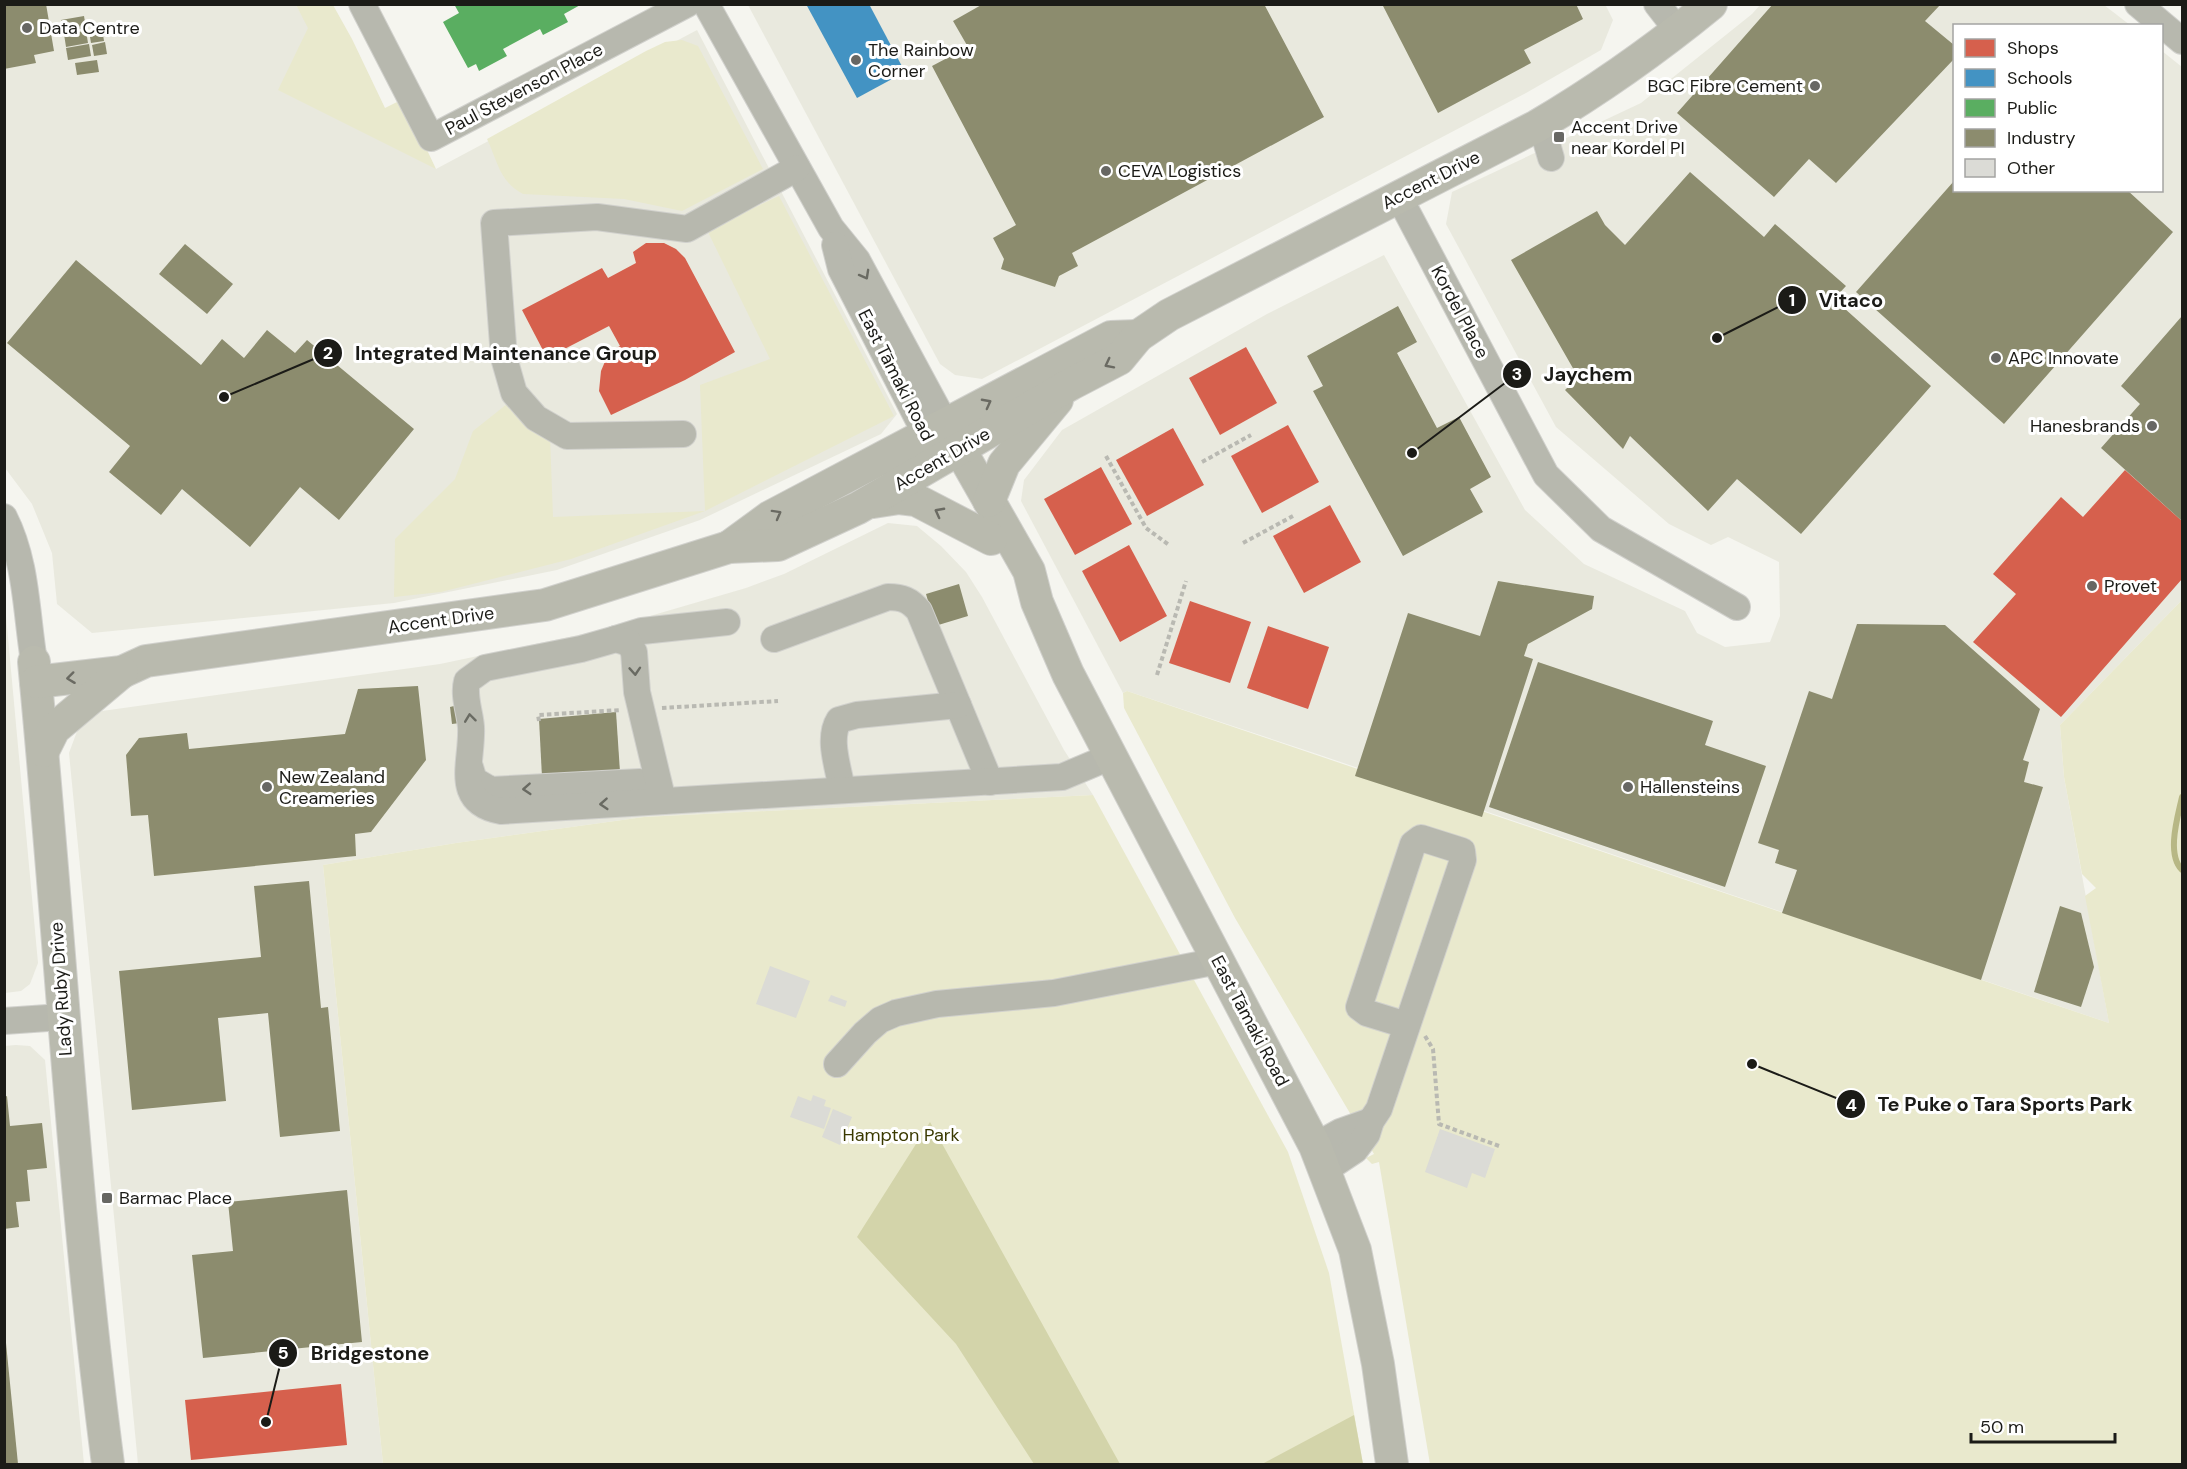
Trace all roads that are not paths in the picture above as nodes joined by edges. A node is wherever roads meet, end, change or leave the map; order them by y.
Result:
1 (362, 4) edge
2 (687, 4) edge
3 (706, 4) edge
4 (1657, 4) edge
5 (1711, 4) edge
6 (2138, 4) edge
7 (2162, 24) edge
8 (2163, 25) edge
9 (1678, 31) junction
10 (2182, 41) edge
11 (1541, 123) junction
12 (1551, 158) dead end
13 (797, 168) junction
14 (1399, 197) junction
15 (1138, 336) junction
16 (1071, 384) junction
17 (683, 434) dead end
18 (943, 442) junction
19 (989, 501) junction
20 (858, 508) junction
21 (4, 517) edge
22 (991, 539) junction
23 (729, 547) junction
24 (1037, 602) junction
25 (1737, 607) dead end
26 (727, 622) dead end
27 (616, 639) junction
28 (774, 639) dead end
29 (134, 667) junction
30 (35, 672) junction
31 (958, 705) junction
32 (44, 751) junction
33 (1112, 756) junction
34 (990, 782) junction
35 (842, 790) junction
36 (663, 801) junction
37 (1218, 961) junction
38 (62, 1017) junction
39 (4, 1022) edge
40 (1406, 1026) junction
41 (837, 1064) dead end
42 (1320, 1158) junction
43 (108, 1464) edge
44 (1392, 1464) edge

1 - 2 street, Paul Stevenson Place
3 - 13 street, East Tāmaki Road
4 - 9 street
5 - 9 main road, Accent Drive
6 - 7 street
8 - 10 street
9 - 11 main road, Accent Drive
11 - 12 street
11 - 14 main road, Accent Drive
13 - 17 street
13 - 18 street, East Tāmaki Road
14 - 15 main road, Accent Drive
14 - 25 street, Kordel Place
15 -> 16 main road, Accent Drive
18 -> 15 main road, Accent Drive
16 - 18 main road, Accent Drive
16 - 19 main road
18 - 19 main road, East Tāmaki Road
18 - 20 main road, Accent Drive
18 - 22 main road, East Tāmaki Road
23 -> 18 main road, Accent Drive
19 - 24 main road, East Tāmaki Road
22 -> 20 main road
20 - 23 main road, Accent Drive
21 - 30 street, Lady Ruby Drive
22 - 24 main road, East Tāmaki Road
23 - 29 main road, Accent Drive
24 - 33 main road, East Tāmaki Road
26 - 27 street
27 -> 36 street
36 -> 27 street
28 - 31 street
29 - 30 main road, Accent Drive
29 - 32 main road
30 - 32 main road, Lady Ruby Drive
31 - 34 street
31 - 35 street
32 - 38 main road, Lady Ruby Drive
33 - 34 street
33 - 37 main road, East Tāmaki Road
34 - 35 street
35 - 36 street
37 - 41 street
37 - 42 main road, East Tāmaki Road
38 - 39 street
38 - 43 main road, Lady Ruby Drive
40 - 40 street
40 - 42 street
42 - 44 main road, East Tāmaki Road

